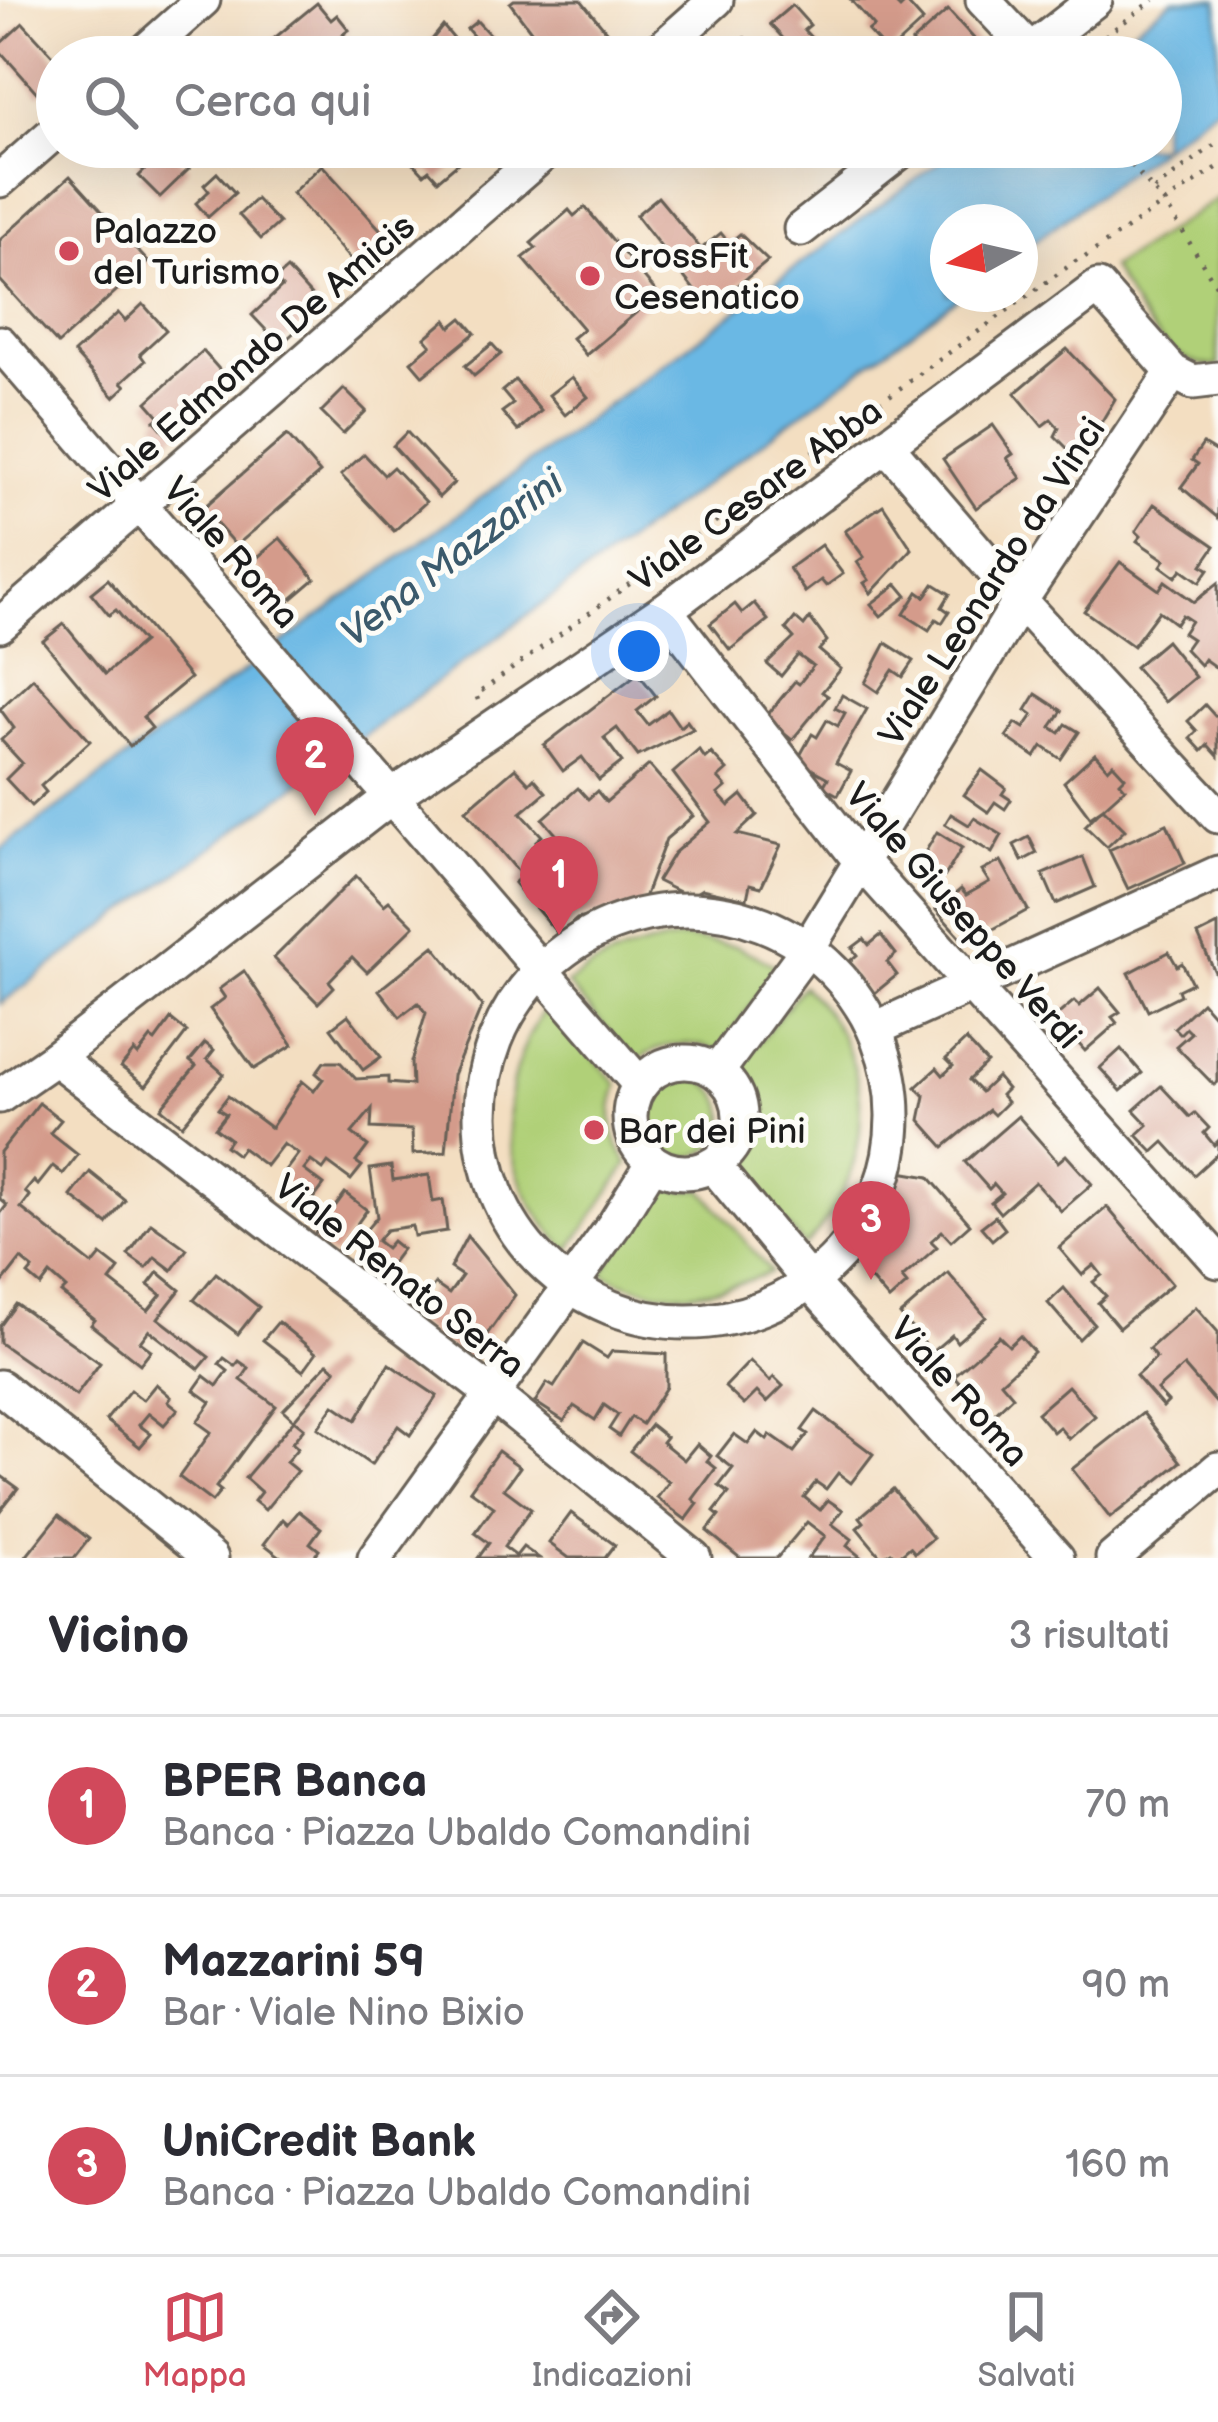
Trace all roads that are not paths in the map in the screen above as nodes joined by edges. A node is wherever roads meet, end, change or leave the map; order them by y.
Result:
1 (203, 0) edge
2 (716, 0) edge
3 (983, 0) edge
4 (1095, 0) edge
5 (163, 36) edge
6 (676, 36) edge
7 (1012, 36) edge
8 (1049, 36) edge
9 (36, 148) edge
10 (527, 168) edge
11 (879, 168) edge
12 (0, 180) edge
13 (801, 229) dead end
14 (0, 343) edge
15 (1173, 372) junction
16 (1218, 380) edge
17 (887, 446) junction
18 (137, 504) junction
19 (1020, 601) junction
20 (665, 610) junction
21 (0, 625) edge
22 (383, 787) junction
23 (1218, 816) edge
24 (859, 860) junction
25 (1218, 873) edge
26 (808, 948) junction
27 (538, 971) junction
28 (972, 986) junction
29 (874, 1030) junction
30 (55, 1058) junction
31 (717, 1072) junction
32 (640, 1085) junction
33 (0, 1096) edge
34 (653, 1162) junction
35 (713, 1165) junction
36 (1218, 1261) edge
37 (811, 1282) junction
38 (568, 1286) junction
39 (0, 1387) edge
40 (492, 1394) junction
41 (1218, 1469) edge
42 (211, 1558) edge
43 (375, 1558) edge
44 (694, 1558) edge
45 (1058, 1558) edge
46 (1112, 1558) edge

1 - 5 street
2 - 6 street
3 - 7 street
4 - 8 street
9 - 12 street
10 - 18 street, Viale Edmondo De Amicis
11 - 13 street
14 - 18 street, Viale Roma
15 - 16 street
15 - 17 street, Viale Cesare Abba
15 - 19 street, Viale Leonardo da Vinci
17 - 19 street
17 - 20 street, Viale Cesare Abba
18 - 21 street, Viale Edmondo De Amicis
18 - 22 street, Viale Roma
19 - 23 street
19 - 24 street, Viale Leonardo da Vinci
20 - 22 street, Viale Cesare Abba
20 - 24 street, Viale Giuseppe Verdi
22 - 27 street, Viale Roma
22 - 30 street, Viale Cesare Abba
24 - 26 street, Viale Leonardo da Vinci
24 - 28 street, Viale Giuseppe Verdi
25 - 28 street
26 - 27 street
26 - 29 street
26 - 31 street, Viale Leonardo da Vinci
27 - 32 street, Viale Roma
27 - 38 street
28 - 29 street
28 - 36 street, Viale Giuseppe Verdi
29 - 37 street
30 - 33 street, Viale Cesare Abba
30 - 40 street, Viale Renato Serra
31 - 32 street
31 - 35 street
32 - 34 street
34 - 35 street
34 - 38 street
35 - 37 street, Viale Roma
37 - 38 street
37 - 45 street, Viale Roma
38 - 40 street
39 - 42 street
40 - 43 street
40 - 44 street, Viale Renato Serra
41 - 46 street

